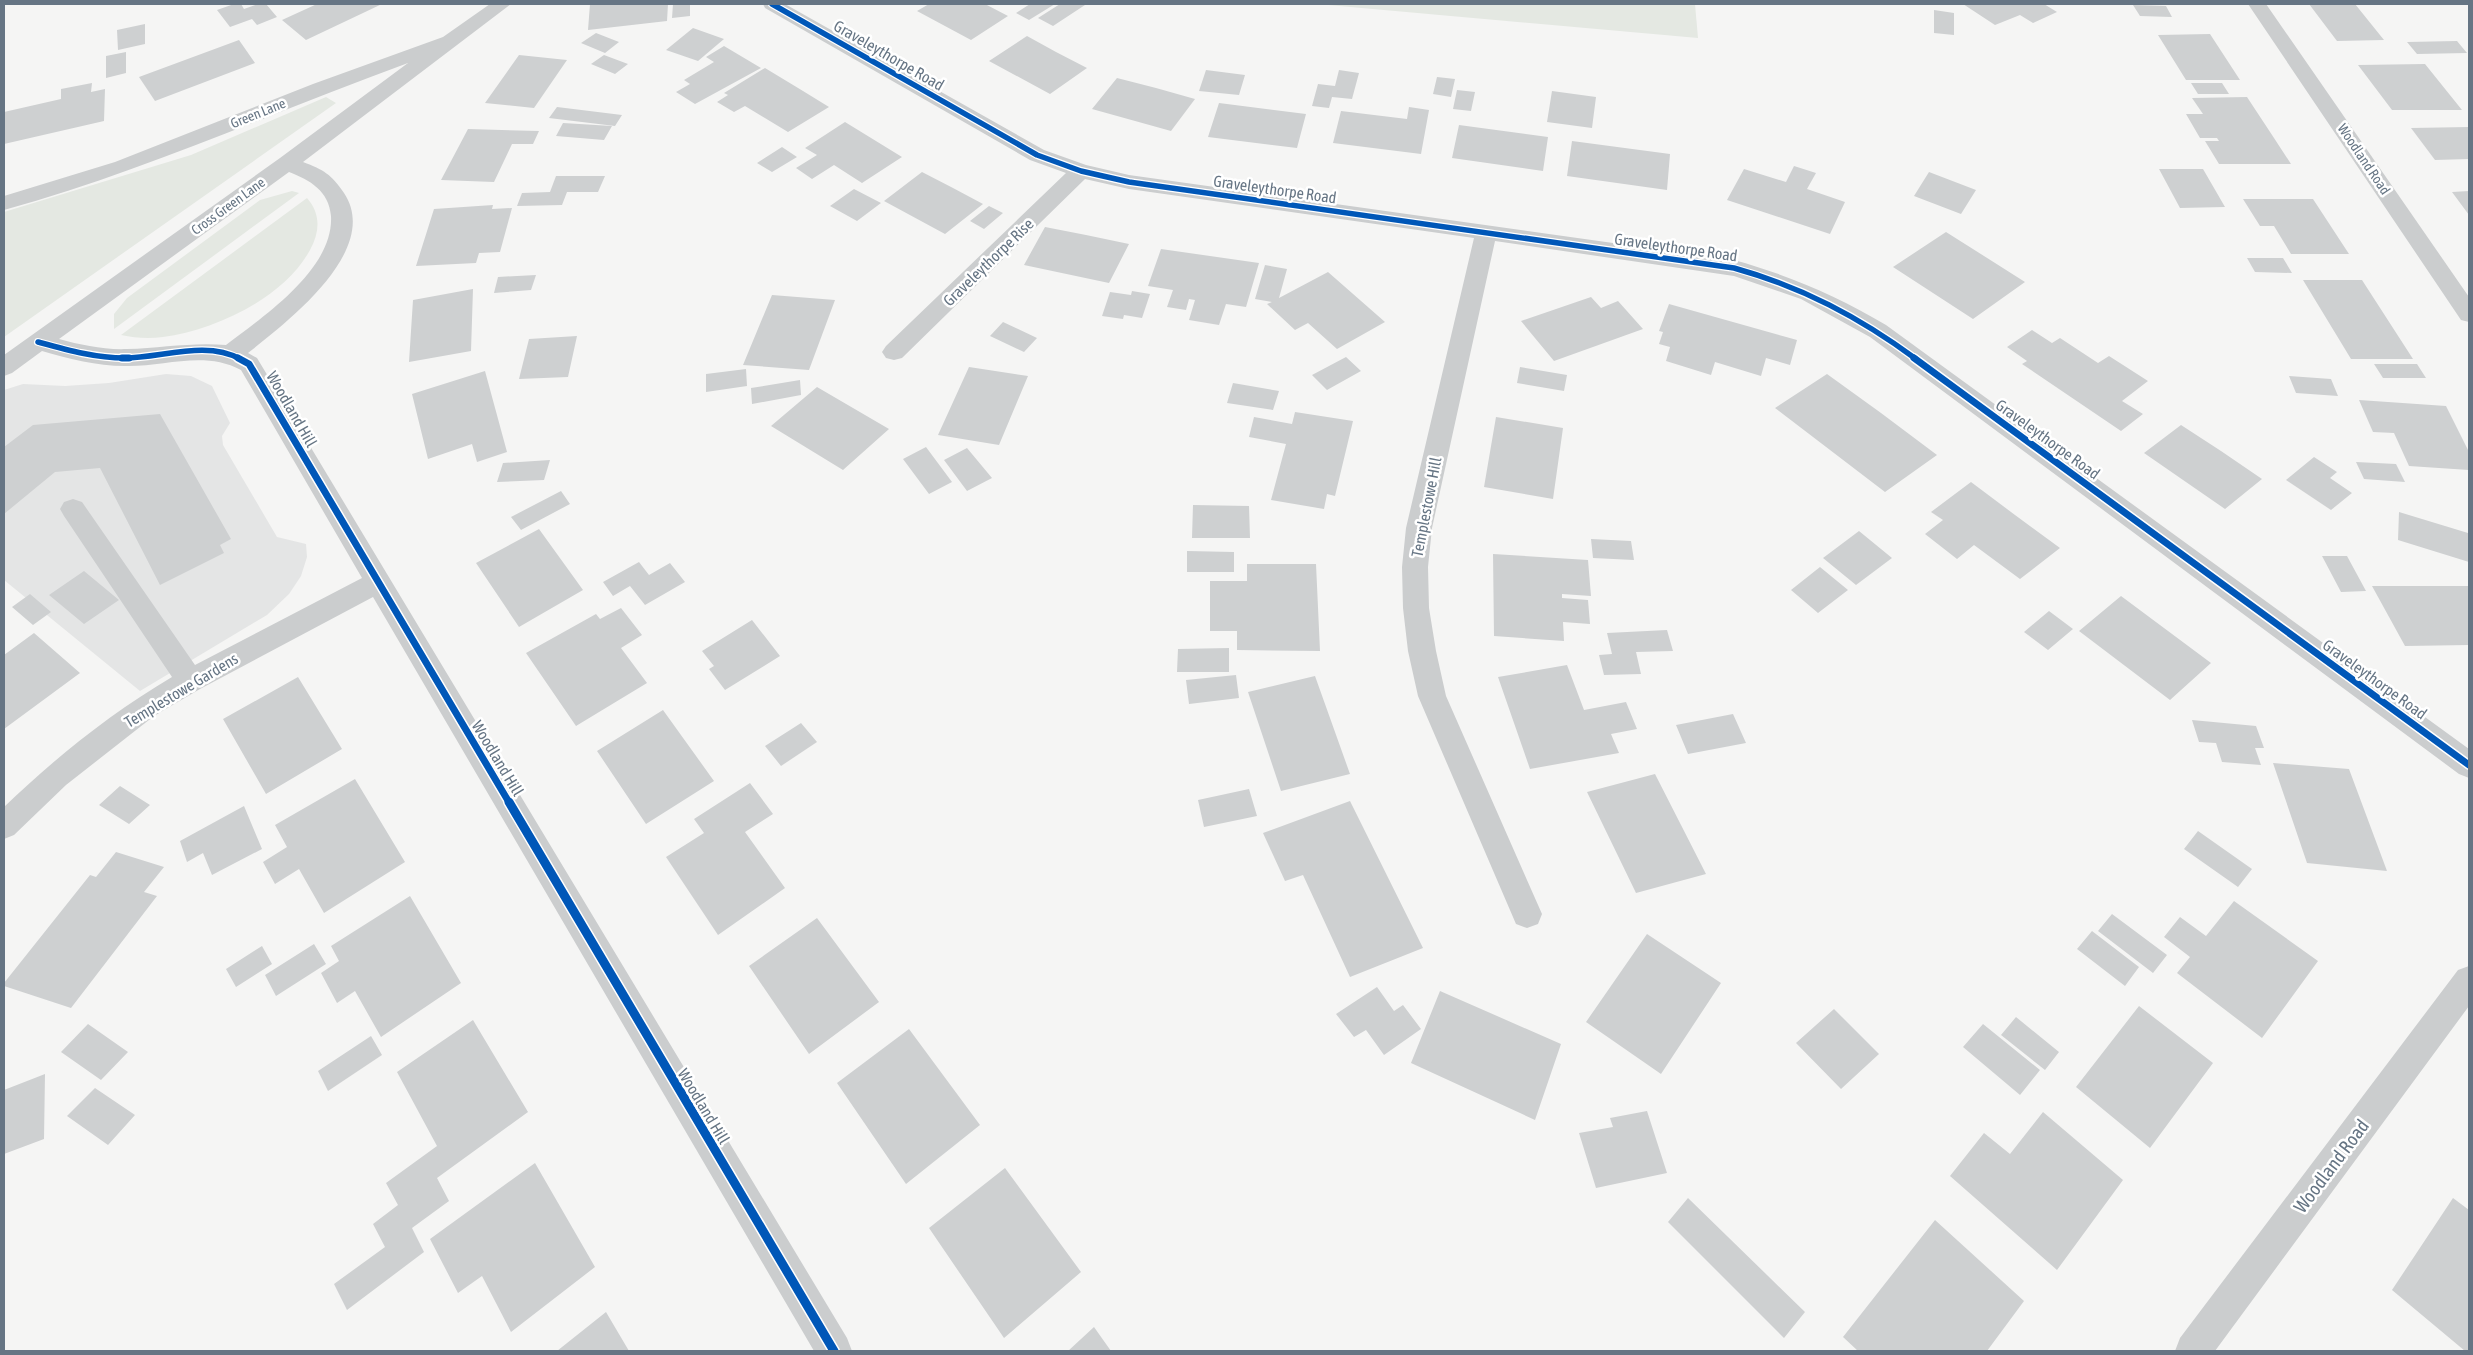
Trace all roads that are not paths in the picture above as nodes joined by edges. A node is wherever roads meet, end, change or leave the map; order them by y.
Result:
1 (502, 4) edge
2 (772, 4) edge
3 (2257, 4) edge
4 (450, 41) junction
5 (287, 163) junction
6 (1081, 172) junction
7 (4, 203) edge
8 (1486, 233) junction
9 (2469, 314) edge
10 (38, 342) junction
11 (894, 352) dead end
12 (230, 354) junction
13 (4, 367) edge
14 (73, 509) dead end
15 (378, 582) junction
16 (190, 681) junction
17 (2469, 765) edge
18 (4, 826) edge
19 (1527, 914) dead end
20 (2469, 980) edge
21 (834, 1351) edge
22 (2194, 1351) edge

1 - 4 street, Green Lane
2 - 6 street, Graveleythorpe Road
3 - 9 street, Woodland Road
4 - 5 street, Cross Green Lane
4 - 7 street, Green Lane
5 - 10 street, Cross Green Lane
5 - 12 street
6 - 8 street, Graveleythorpe Road
6 - 11 street, Graveleythorpe Rise
8 - 17 street, Graveleythorpe Road
8 - 19 street, Templestowe Hill
10 - 12 street, Woodland Hill
10 - 13 street, Cross Green Lane
12 - 15 street, Woodland Hill
14 - 16 street
15 - 16 street, Templestowe Gardens
15 - 21 street, Woodland Hill
16 - 18 street, Templestowe Gardens
20 - 22 street, Woodland Road

